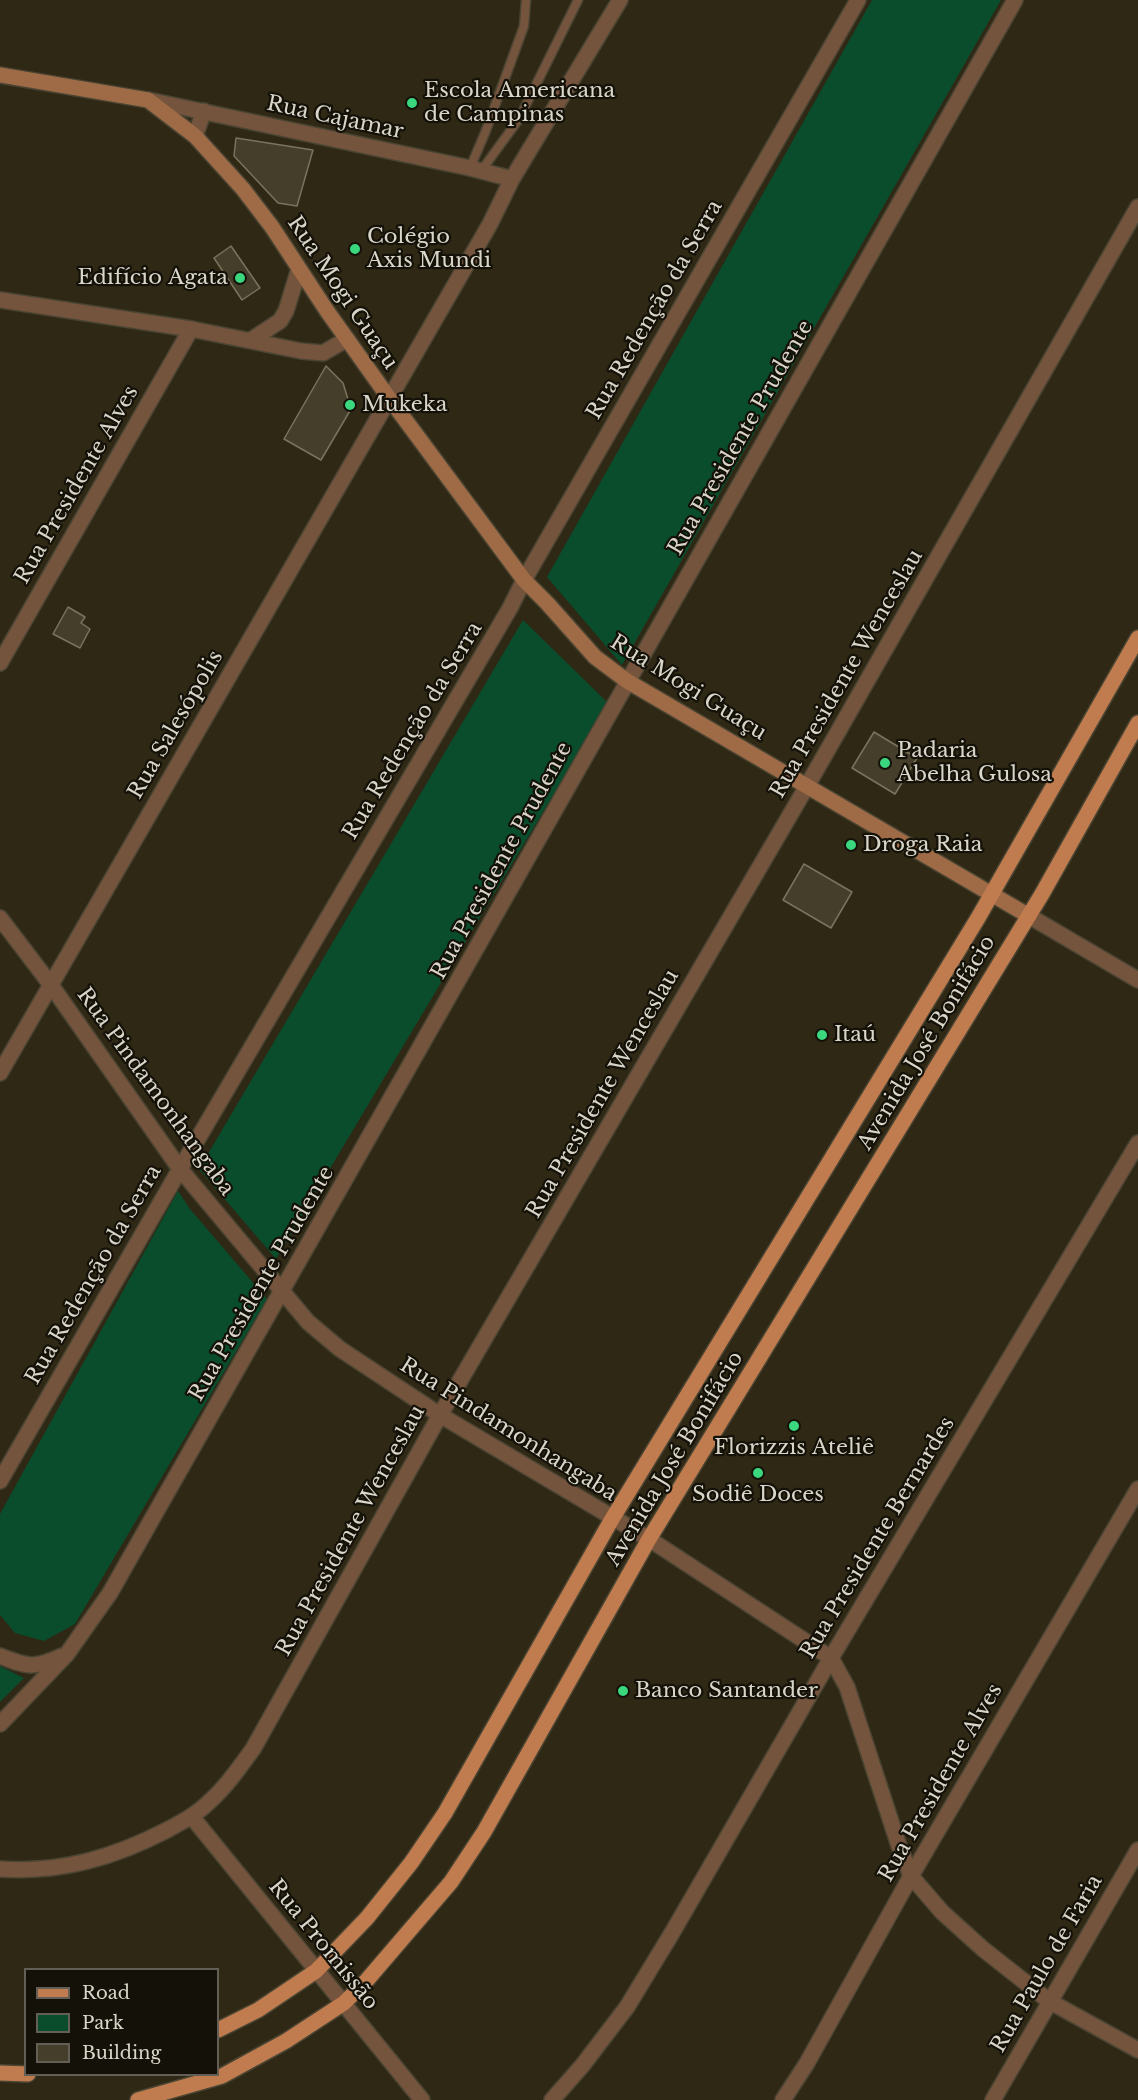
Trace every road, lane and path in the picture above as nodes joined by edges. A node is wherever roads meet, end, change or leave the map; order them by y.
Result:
1 (526, 0) edge
2 (578, 0) edge
3 (620, 0) edge
4 (858, 0) edge
5 (1015, 0) edge
6 (0, 75) edge
7 (148, 100) junction
8 (204, 111) junction
9 (195, 136) junction
10 (476, 170) junction
11 (512, 180) junction
12 (1138, 207) edge
13 (299, 269) junction
14 (0, 300) edge
15 (191, 329) junction
16 (347, 339) junction
17 (251, 340) junction
18 (389, 398) junction
19 (524, 580) junction
20 (1138, 638) edge
21 (0, 663) edge
22 (627, 681) junction
23 (1138, 723) edge
24 (807, 786) junction
25 (992, 894) junction
26 (1029, 916) junction
27 (0, 918) edge
28 (1138, 980) edge
29 (51, 985) junction
30 (0, 1073) edge
31 (1138, 1143) edge
32 (180, 1168) junction
33 (282, 1293) junction
34 (440, 1415) junction
35 (0, 1481) edge
36 (1138, 1489) edge
37 (612, 1519) junction
38 (649, 1539) junction
39 (67, 1654) junction
40 (0, 1656) edge
41 (831, 1658) junction
42 (0, 1724) edge
43 (192, 1817) junction
44 (1138, 1850) edge
45 (0, 1869) edge
46 (911, 1876) junction
47 (316, 1971) junction
48 (1049, 2001) junction
49 (344, 2003) junction
50 (219, 2030) edge
51 (1138, 2050) edge
52 (0, 2073) edge
53 (24, 2074) edge
54 (138, 2100) edge
55 (422, 2100) edge
56 (552, 2100) edge
57 (783, 2100) edge
58 (993, 2100) edge

1 - 10 lane
2 - 10 lane
3 - 11 street, Rua Salesópolis
4 - 19 street, Rua Redenção da Serra
5 - 22 street, Rua Presidente Prudente
6 - 7 main road, Rua Mogi Guaçu
7 - 8 street, Rua Cajamar
7 - 9 main road, Rua Mogi Guaçu
8 - 9 street
8 - 10 street, Rua Cajamar
9 - 13 main road, Rua Mogi Guaçu
10 - 11 street, Rua Cajamar
11 - 18 street, Rua Salesópolis
12 - 24 street, Rua Presidente Wenceslau
13 - 16 main road, Rua Mogi Guaçu
13 - 17 street
14 - 15 street
15 - 17 street
15 - 21 street, Rua Presidente Alves
16 - 17 street
16 - 18 main road, Rua Mogi Guaçu
18 - 19 main road, Rua Mogi Guaçu
18 - 29 street, Rua Salesópolis
19 - 22 main road, Rua Mogi Guaçu
19 - 32 street, Rua Redenção da Serra
20 - 25 main road, Avenida José Bonifácio
22 - 24 main road, Rua Mogi Guaçu
22 - 33 street, Rua Presidente Prudente
23 - 26 main road, Avenida José Bonifácio
24 - 25 main road, Rua Mogi Guaçu
24 - 34 street, Rua Presidente Wenceslau
25 - 26 main road, Rua Mogi Guaçu
25 - 37 main road, Avenida José Bonifácio
26 - 28 street, Rua Mogi Guaçu
26 - 38 main road, Avenida José Bonifácio
27 - 29 street, Rua Pindamonhangaba
29 - 30 street, Rua Salesópolis
29 - 32 street, Rua Pindamonhangaba
31 - 41 street, Rua Presidente Bernardes
32 - 33 street, Rua Pindamonhangaba
32 - 35 street, Rua Redenção da Serra
33 - 34 street, Rua Pindamonhangaba
33 - 39 street, Rua Presidente Prudente
34 - 37 street, Rua Pindamonhangaba
34 - 43 street, Rua Presidente Wenceslau
36 - 46 street, Rua Presidente Alves
37 - 38 street, Rua Pindamonhangaba
37 - 47 main road, Avenida José Bonifácio
38 - 41 street, Rua Pindamonhangaba
38 - 49 main road, Avenida José Bonifácio
39 - 40 street
39 - 42 street, Rua Presidente Prudente
41 - 46 street, Rua Pindamonhangaba
41 - 56 street, Rua Presidente Bernardes
43 - 45 street, Rua Presidente Wenceslau
43 - 47 street, Rua Promissão
44 - 48 street, Rua Paulo de Faria
46 - 48 street, Rua Pindamonhangaba
46 - 57 street, Rua Presidente Alves
47 - 49 street, Rua Promissão
47 - 50 main road, Avenida José Bonifácio
48 - 51 street, Rua Pindamonhangaba
48 - 58 street, Rua Paulo de Faria
49 - 54 main road, Avenida José Bonifácio
49 - 55 street, Rua Promissão
52 - 53 main road

